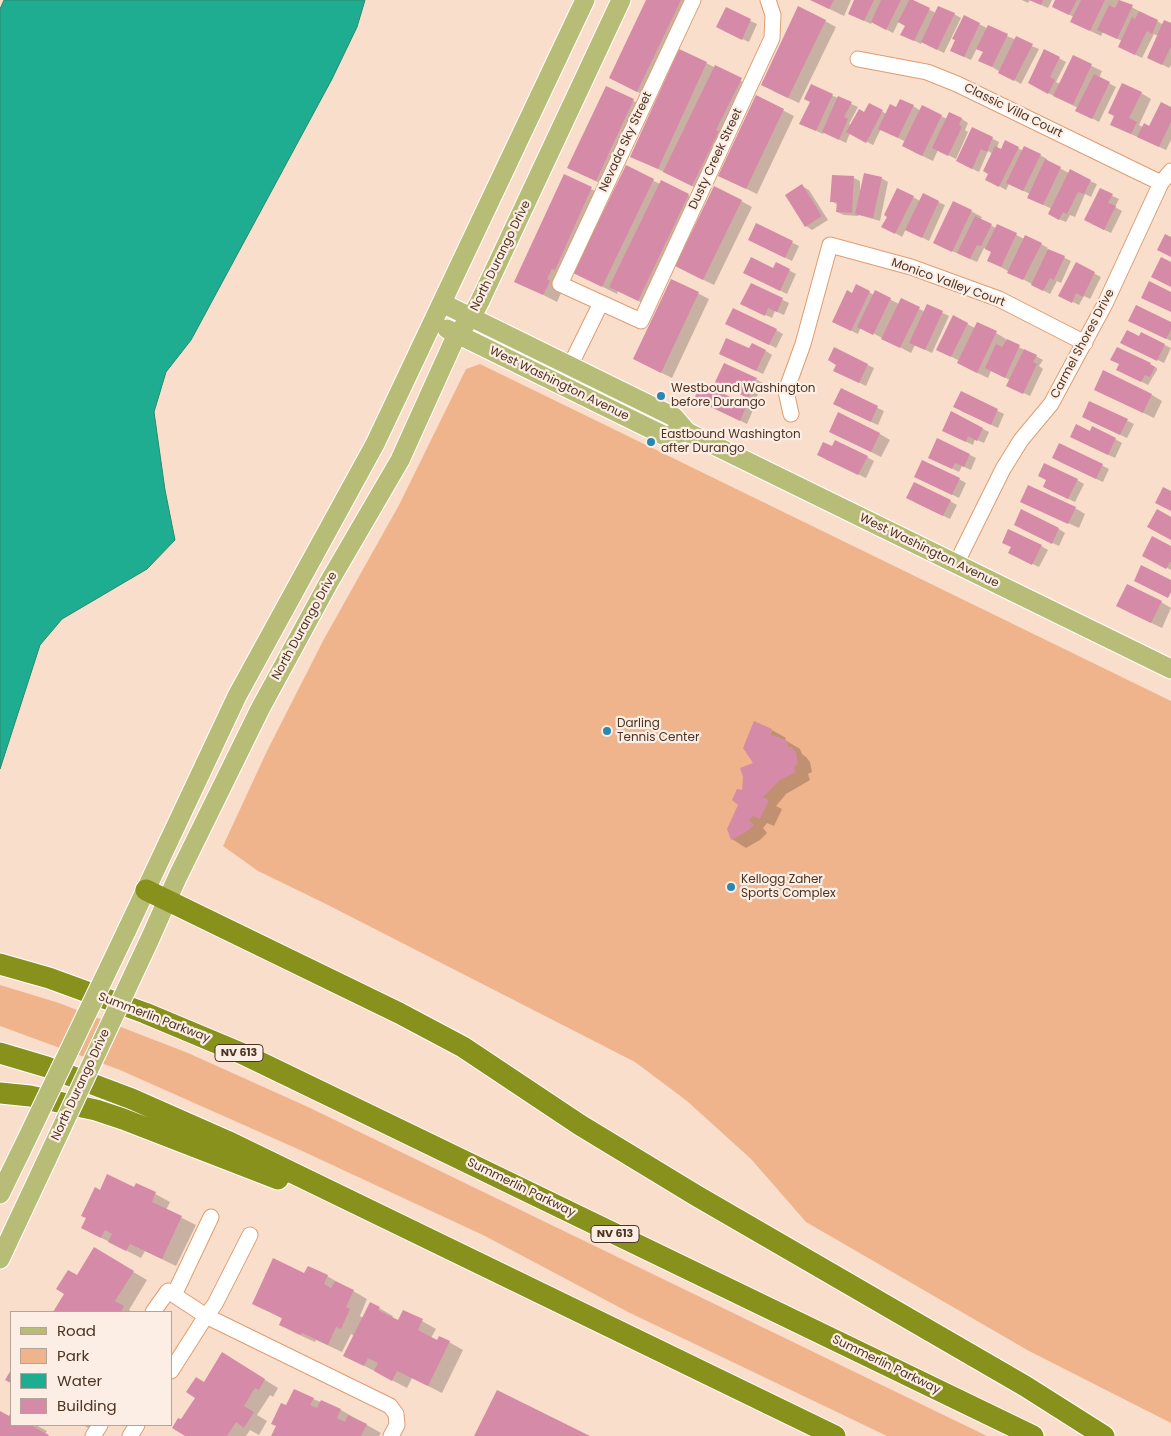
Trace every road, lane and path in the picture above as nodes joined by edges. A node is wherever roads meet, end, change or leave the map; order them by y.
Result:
1 (585, 0) edge
2 (621, 0) edge
3 (693, 0) edge
4 (772, 1) edge
5 (858, 59) dead end
6 (1171, 171) edge
7 (1161, 183) junction
8 (442, 303) junction
9 (601, 303) junction
10 (471, 318) junction
11 (432, 322) junction
12 (458, 334) junction
13 (1085, 344) junction
14 (570, 366) junction
15 (791, 414) dead end
16 (687, 432) junction
17 (956, 564) junction
18 (1170, 667) edge
19 (146, 890) junction
20 (167, 900) junction
21 (0, 964) edge
22 (0, 1053) edge
23 (0, 1093) edge
24 (0, 1194) edge
25 (211, 1217) dead end
26 (250, 1235) dead end
27 (426, 1236) junction
28 (0, 1260) edge
29 (174, 1295) junction
30 (154, 1311) edge
31 (206, 1316) junction
32 (172, 1369) edge
33 (391, 1436) edge
34 (835, 1436) edge
35 (1033, 1436) edge
36 (1104, 1436) edge

1 - 8 main road, North Durango Drive
2 - 10 main road, North Durango Drive
3 - 9 street, Nevada Sky Street
4 - 9 street, Dusty Creek Street
5 - 7 street, Classic Villa Court
6 - 7 street, Carmel Shores Drive
7 - 13 street, Carmel Shores Drive
8 - 10 main road, West Washington Avenue
8 - 11 main road, North Durango Drive
9 - 14 street
10 - 12 main road, North Durango Drive
10 - 14 main road, West Washington Avenue
11 - 12 main road, West Washington Avenue
11 - 19 main road, North Durango Drive
12 - 16 main road, West Washington Avenue
12 - 20 main road, North Durango Drive
13 - 15 street, Monico Valley Court
13 - 17 street, Carmel Shores Drive
14 - 16 main road, West Washington Avenue
16 - 17 main road, West Washington Avenue
17 - 18 main road, West Washington Avenue
19 - 20 highway
19 - 24 main road, North Durango Drive, bridge
20 - 28 main road, North Durango Drive, bridge
20 - 36 highway
21 - 35 highway, Summerlin Parkway / NV 613
22 - 27 highway
23 - 27 highway
25 - 29 street
26 - 31 street
27 - 34 highway
29 - 30 street
29 - 31 street
31 - 32 street
31 - 33 street

